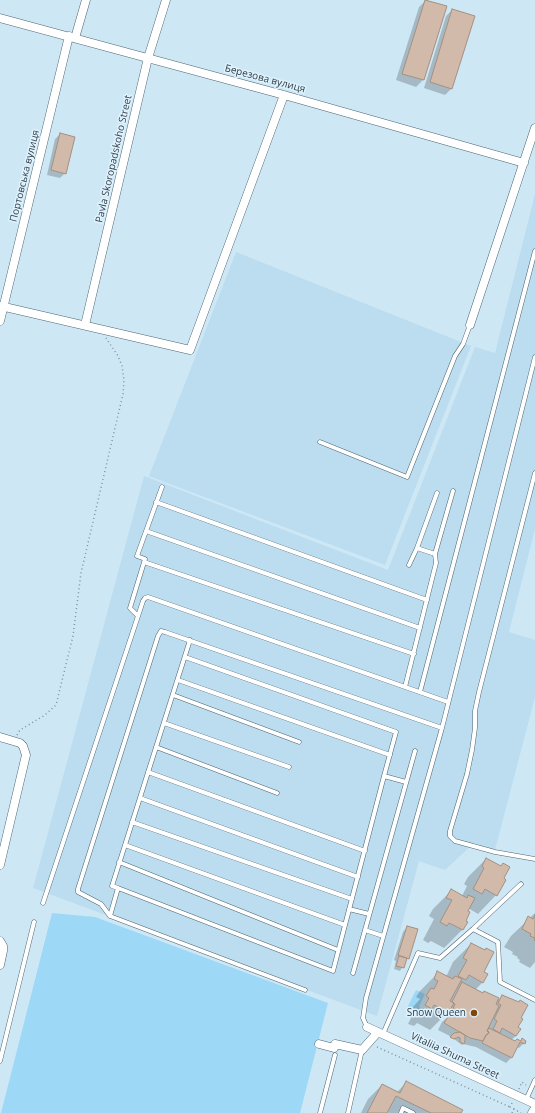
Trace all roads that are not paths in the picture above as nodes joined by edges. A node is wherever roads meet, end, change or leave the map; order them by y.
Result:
1 (86, 0) edge
2 (166, 0) edge
3 (0, 18) edge
4 (72, 37) junction
5 (148, 58) junction
6 (284, 94) junction
7 (535, 128) edge
8 (524, 163) junction
9 (535, 251) edge
10 (2, 306) edge
11 (0, 321) edge
12 (85, 325) junction
13 (470, 325) joint
14 (535, 357) edge
15 (320, 442) dead end
16 (535, 473) edge
17 (162, 487) dead end
18 (453, 491) dead end
19 (437, 493) dead end
20 (156, 502) junction
21 (146, 531) junction
22 (417, 548) junction
23 (435, 554) junction
24 (144, 562) junction
25 (409, 565) dead end
26 (427, 600) junction
27 (138, 616) junction
28 (420, 628) junction
29 (190, 640) junction
30 (414, 654) junction
31 (185, 657) junction
32 (178, 680) junction
33 (406, 687) junction
34 (420, 692) junction
35 (172, 695) junction
36 (448, 702) junction
37 (164, 723) junction
38 (442, 728) junction
39 (0, 737) edge
40 (299, 742) dead end
41 (156, 747) junction
42 (415, 751) dead end
43 (390, 754) junction
44 (289, 767) dead end
45 (148, 772) junction
46 (384, 776) junction
47 (406, 782) junction
48 (277, 793) dead end
49 (140, 798) junction
50 (132, 822) junction
51 (125, 845) junction
52 (364, 851) junction
53 (535, 859) edge
54 (119, 862) junction
55 (0, 865) edge
56 (358, 877) junction
57 (521, 884) dead end
58 (118, 888) junction
59 (352, 900) junction
60 (43, 903) dead end
61 (349, 909) junction
62 (369, 914) junction
63 (110, 916) junction
64 (34, 922) dead end
65 (345, 925) junction
66 (473, 929) junction
67 (365, 930) junction
68 (383, 936) junction
69 (0, 941) edge
70 (338, 950) junction
71 (0, 965) edge
72 (353, 973) dead end
73 (305, 990) dead end
74 (535, 1000) edge
75 (367, 1027) joint
76 (380, 1033) junction
77 (319, 1044) dead end
78 (362, 1050) junction
79 (336, 1055) dead end
80 (0, 1061) edge
81 (535, 1080) edge
82 (526, 1100) junction
83 (535, 1104) edge
84 (535, 1110) edge
85 (320, 1113) edge
86 (348, 1113) edge
87 (401, 1113) edge
88 (413, 1113) edge
89 (533, 1113) edge

1 - 4 street, Портовська вулиця
2 - 5 street, Pavla Skoropadskoho Street
3 - 4 street, Березова вулиця
4 - 5 street, Березова вулиця
4 - 10 street, Портовська вулиця
5 - 6 street, Березова вулиця
5 - 12 street, Pavla Skoropadskoho Street
6 - 8 street, Березова вулиця
6 - 12 street
7 - 8 street
8 - 13 street
9 - 34 lane
10 - 11 street, Портовська вулиця
10 - 12 street
13 - 15 lane
14 - 36 lane
16 - 53 lane
17 - 20 lane
18 - 23 lane
19 - 22 lane
20 - 21 lane
20 - 26 lane
21 - 24 lane
21 - 28 lane
22 - 23 lane
22 - 25 lane
23 - 26 lane
24 - 27 lane
24 - 30 lane
26 - 28 lane
27 - 33 lane
27 - 60 lane
28 - 30 lane
29 - 31 lane
29 - 38 lane
29 - 63 lane
30 - 33 lane
31 - 32 lane
31 - 43 lane
32 - 35 lane
32 - 43 lane
33 - 34 lane
34 - 36 lane
35 - 37 lane
35 - 40 lane
36 - 38 lane
37 - 41 lane
37 - 44 lane
38 - 68 lane
39 - 55 street
41 - 45 lane
41 - 48 lane
42 - 47 lane
43 - 46 lane
45 - 49 lane
45 - 52 lane
46 - 47 lane
46 - 52 lane
47 - 62 lane
49 - 50 lane
49 - 56 lane
50 - 51 lane
50 - 59 lane
51 - 54 lane
51 - 65 lane
52 - 56 lane
54 - 58 lane
54 - 70 lane
56 - 59 lane
57 - 66 lane
58 - 63 lane
58 - 70 lane
59 - 61 lane
61 - 62 lane
61 - 65 lane
62 - 67 lane
63 - 73 lane
64 - 80 lane
65 - 70 lane
66 - 74 lane
66 - 76 lane
67 - 68 lane
67 - 72 lane
68 - 75 lane
69 - 71 street
75 - 76 street, Vitaliia Shuma Street
76 - 78 street
76 - 82 street, Vitaliia Shuma Street
77 - 78 street
78 - 86 lane
79 - 85 lane
81 - 82 lane
82 - 83 street, Vitaliia Shuma Street
84 - 89 street
87 - 88 lane

